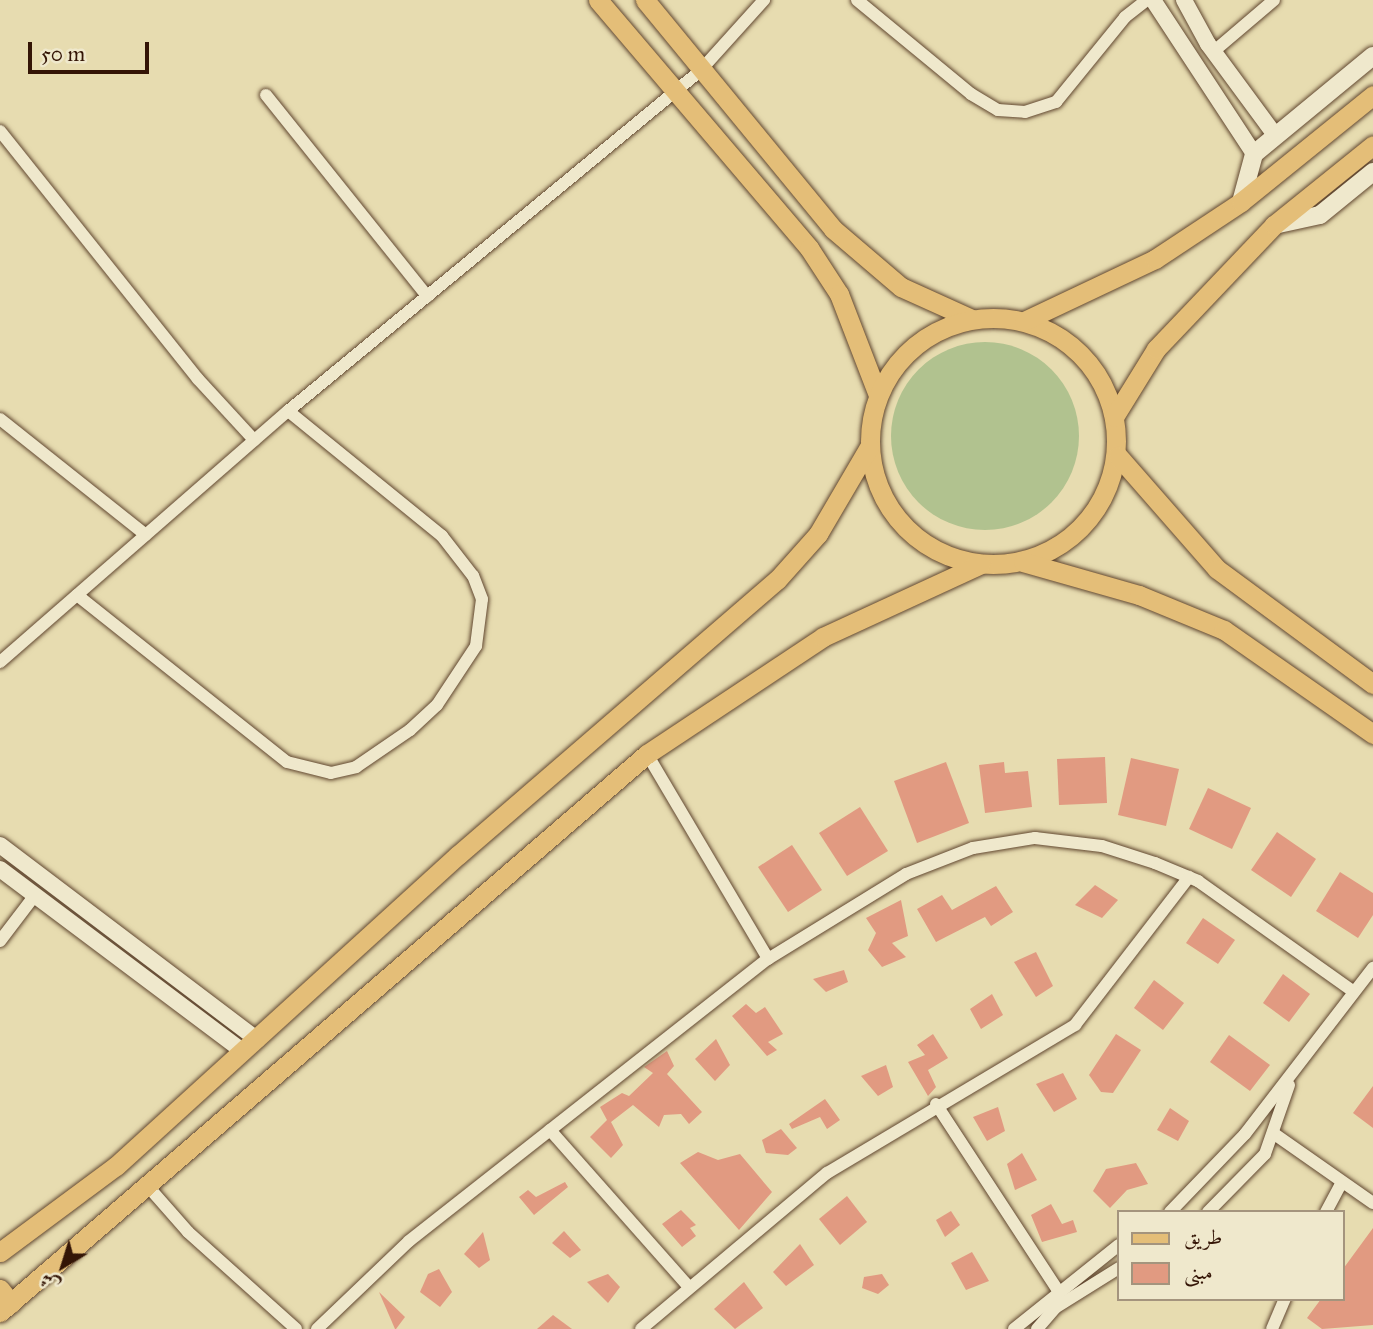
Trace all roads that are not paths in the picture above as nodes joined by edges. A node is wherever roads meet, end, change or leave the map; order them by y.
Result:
1 (598, 0) edge
2 (645, 0) edge
3 (764, 0) edge
4 (857, 0) edge
5 (1147, 0) edge
6 (1153, 0) edge
7 (1184, 0) edge
8 (1274, 0) edge
9 (1213, 52) junction
10 (1373, 56) edge
11 (700, 71) junction
12 (675, 92) junction
13 (267, 95) dead end
14 (1373, 96) edge
15 (0, 131) edge
16 (1275, 135) junction
17 (1373, 145) edge
18 (1254, 154) junction
19 (1373, 172) edge
20 (1241, 202) junction
21 (1274, 225) junction
22 (427, 296) junction
23 (972, 319) junction
24 (1024, 321) junction
25 (878, 395) junction
26 (288, 411) junction
27 (1114, 417) junction
28 (0, 419) edge
29 (254, 440) junction
30 (869, 447) junction
31 (1118, 456) junction
32 (146, 535) junction
33 (1023, 562) junction
34 (981, 564) junction
35 (77, 595) junction
36 (0, 662) edge
37 (1373, 684) edge
38 (1373, 734) edge
39 (647, 754) junction
40 (0, 845) edge
41 (0, 869) edge
42 (1189, 877) junction
43 (35, 895) junction
44 (0, 941) edge
45 (768, 959) junction
46 (1373, 968) edge
47 (1353, 991) junction
48 (251, 1046) junction
49 (1291, 1077) junction
50 (936, 1104) junction
51 (550, 1130) junction
52 (1273, 1133) junction
53 (1342, 1182) junction
54 (145, 1183) junction
55 (1373, 1203) edge
56 (1172, 1210) edge
57 (1211, 1210) edge
58 (1327, 1210) edge
59 (1118, 1246) edge
60 (0, 1252) edge
61 (1118, 1269) edge
62 (689, 1287) junction
63 (1057, 1289) junction
64 (4, 1301) edge
65 (1284, 1301) edge
66 (296, 1329) edge
67 (317, 1329) edge
68 (641, 1329) edge
69 (1014, 1329) edge
70 (1037, 1329) edge
71 (1272, 1329) edge

1 - 12 main road
2 - 11 main road
3 - 11 street
4 - 5 street
6 - 18 street
7 - 9 street
8 - 9 street
9 - 16 street
10 - 16 main road
11 - 12 street
11 - 23 main road
12 - 22 street
12 - 25 main road
13 - 22 street
14 - 20 main road
15 - 29 street
16 - 18 main road
17 - 21 main road
18 - 20 main road
19 - 21 main road
20 - 24 main road
21 - 27 main road
22 - 26 street
23 - 24 main road
23 - 25 main road
24 - 27 main road
25 - 30 main road
26 - 29 street
26 - 35 street
27 - 31 main road
28 - 32 street
29 - 32 street
30 - 34 main road
30 - 48 main road
31 - 33 main road
31 - 37 main road
32 - 35 street
33 - 34 main road
33 - 38 main road
34 - 39 main road
35 - 36 street
39 - 45 street
39 - 54 main road
40 - 48 street
41 - 43 street
42 - 45 street
42 - 47 street
42 - 50 street
43 - 44 street
43 - 48 street
45 - 51 street
46 - 47 street
47 - 49 street
48 - 60 main road
49 - 52 street
49 - 56 street
50 - 62 street
50 - 63 street
51 - 62 street
51 - 67 street
52 - 53 street
52 - 57 street
53 - 55 street
53 - 58 street
54 - 64 main road
54 - 66 street
59 - 63 street
61 - 70 street
62 - 68 street
63 - 69 street
65 - 71 street

